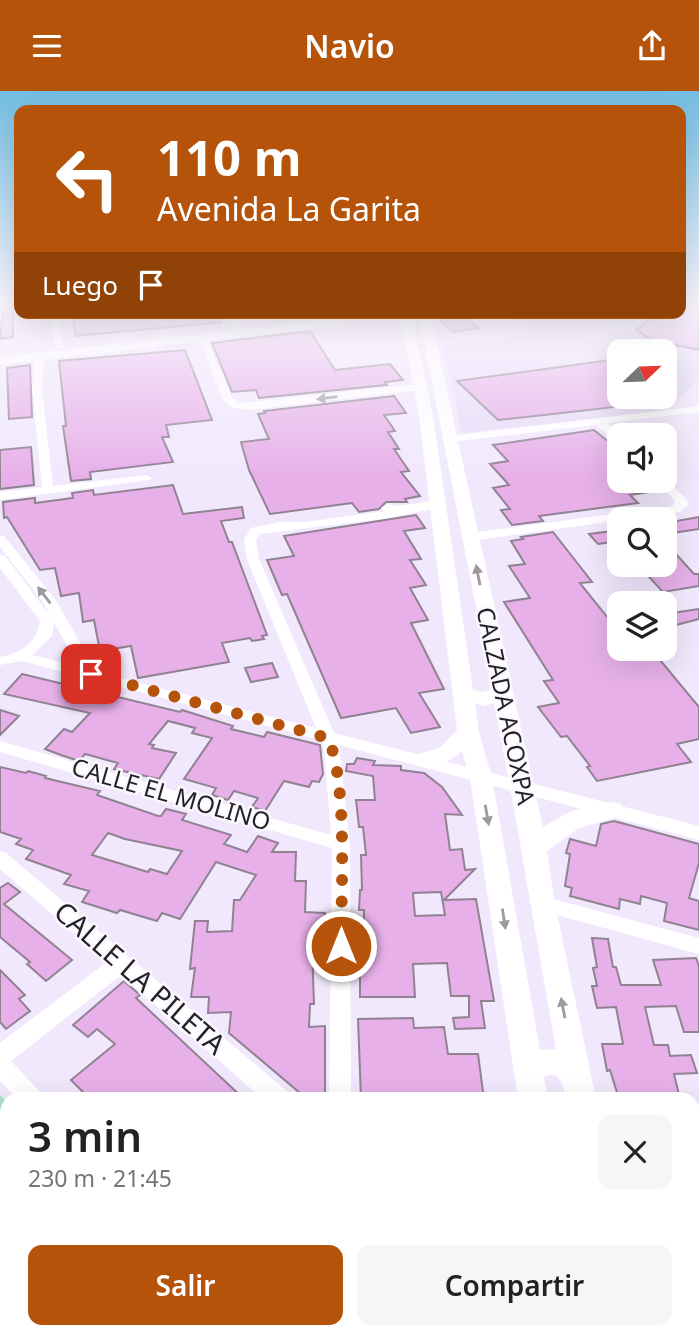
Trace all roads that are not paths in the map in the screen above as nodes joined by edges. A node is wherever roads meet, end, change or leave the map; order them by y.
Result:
1 (39, 360) edge
2 (211, 360) edge
3 (415, 360) edge
4 (434, 360) edge
5 (419, 387) junction
6 (699, 409) edge
7 (426, 413) junction
8 (446, 413) junction
9 (599, 422) junction
10 (607, 429) edge
11 (451, 439) junction
12 (432, 472) junction
13 (457, 472) junction
14 (146, 478) dead end
15 (48, 490) junction
16 (674, 493) edge
17 (0, 496) edge
18 (438, 504) junction
19 (470, 537) junction
20 (0, 540) edge
21 (0, 559) edge
22 (22, 657) junction
23 (0, 661) edge
24 (91, 674) junction
25 (503, 700) junction
26 (465, 701) junction
27 (468, 732) junction
28 (328, 738) junction
29 (0, 747) edge
30 (423, 761) junction
31 (481, 778) junction
32 (521, 786) junction
33 (613, 810) junction
34 (699, 833) edge
35 (341, 844) junction
36 (535, 849) junction
37 (0, 858) edge
38 (542, 904) junction
39 (699, 946) edge
40 (123, 962) junction
41 (524, 1041) junction
42 (569, 1041) junction
43 (0, 1056) edge
44 (0, 1065) edge
45 (531, 1086) edge
46 (579, 1089) edge
47 (25, 1092) edge
48 (272, 1092) edge
49 (340, 1092) edge

1 - 15 street
5 -> 2 street
3 - 5 main road, CALZADA ACOXPA
4 - 8 main road, CALZADA ACOXPA
5 - 7 main road, CALZADA ACOXPA
6 - 9 street
7 - 8 main road
7 - 12 main road, CALZADA ACOXPA
8 - 11 main road, CALZADA ACOXPA
9 - 10 street
9 - 11 street
11 - 13 main road, CALZADA ACOXPA
12 - 13 main road
12 - 18 main road, CALZADA ACOXPA
13 - 19 main road, CALZADA ACOXPA
14 - 15 street
15 - 17 street
16 - 19 street
18 - 26 main road, CALZADA ACOXPA
18 - 28 street
25 -> 19 main road, CALZADA ACOXPA
24 -> 20 street
21 - 22 street
22 - 23 street
22 - 24 street
24 - 28 street
25 - 26 main road
25 - 32 main road, CALZADA ACOXPA
26 - 27 main road, CALZADA ACOXPA
27 - 30 main road
27 - 31 main road, CALZADA ACOXPA
28 - 30 street
28 - 35 street
29 - 35 street, CALLE EL MOLINO
30 - 31 street
31 - 32 street
31 -> 41 main road, CALZADA ACOXPA
32 - 33 street
32 - 36 main road, CALZADA ACOXPA
33 - 34 street
33 - 36 main road
35 - 49 street
36 - 38 main road, CALZADA ACOXPA
37 - 40 street, CALLE LA PILETA
38 - 39 street
42 -> 38 main road, CALZADA ACOXPA
40 - 43 street
40 - 48 street, CALLE LA PILETA
41 - 42 main road
41 - 45 main road, CALZADA ACOXPA
42 - 46 main road, CALZADA ACOXPA
44 - 47 street
45 - 46 main road

